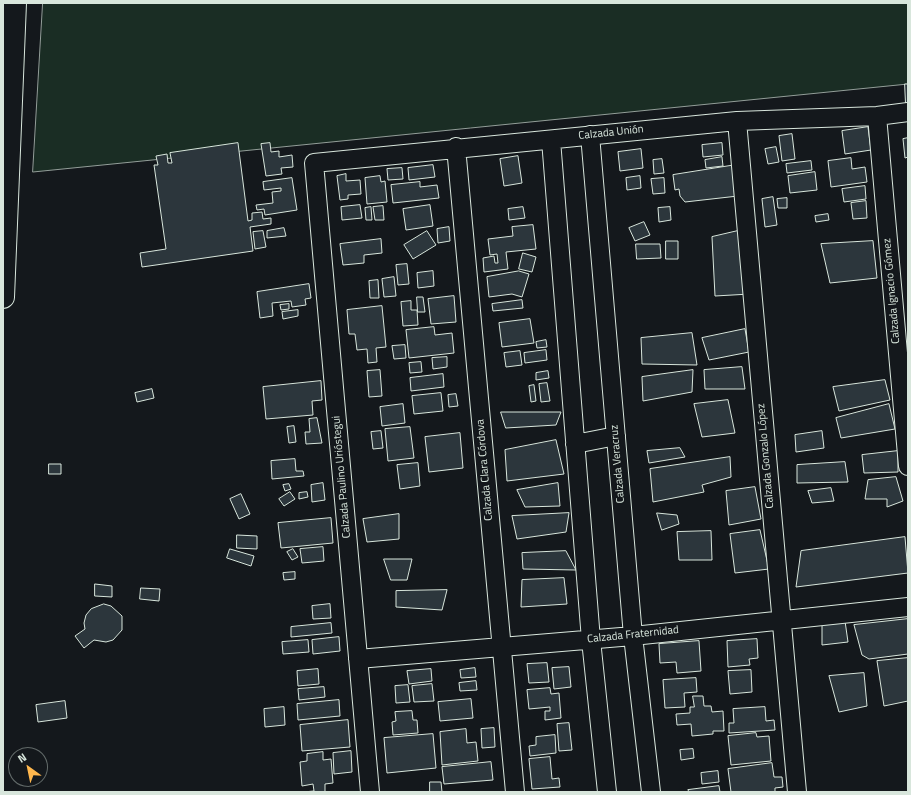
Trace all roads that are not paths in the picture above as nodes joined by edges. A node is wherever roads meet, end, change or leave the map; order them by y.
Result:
1 (15, 3) edge
2 (908, 112) edge
3 (877, 116) junction
4 (737, 120) junction
5 (590, 135) junction
6 (551, 140) junction
7 (456, 148) junction
8 (314, 163) joint
9 (3, 297) edge
10 (616, 436) junction
11 (575, 444) junction
12 (908, 466) edge
13 (908, 607) edge
14 (780, 619) junction
15 (633, 636) junction
16 (591, 640) junction
17 (501, 647) junction
18 (358, 660) junction
19 (370, 792) edge
20 (514, 792) edge
21 (607, 792) edge
22 (651, 792) edge
23 (797, 792) edge

1 - 9 main road
2 - 3 street, Calzada Unión
3 - 4 street, Calzada Unión
3 - 12 street, Calzada Ignacio Gómez
4 - 5 street, Calzada Unión
4 - 14 street, Calzada Gonzalo López
5 - 6 street, Calzada Unión
5 - 10 street, Calzada Veracruz
6 - 7 street, Calzada Unión
6 - 11 street
7 - 8 street, Calzada Unión
7 - 17 street, Calzada Clara Córdova
8 - 18 street, Calzada Paulino Urióstegui
10 - 11 street
10 - 15 street, Calzada Veracruz
11 - 16 street
13 - 14 street, Calzada Fraternidad
14 - 15 street, Calzada Fraternidad
14 - 23 street, Calzada Gonzalo López
15 - 16 street, Calzada Fraternidad
15 - 22 street, Calzada Veracruz
16 - 17 street, Calzada Fraternidad
16 - 21 street
17 - 18 street, Calzada Fraternidad
17 - 20 street, Calzada Clara Córdova
18 - 19 street, Calzada Paulino Urióstegui

